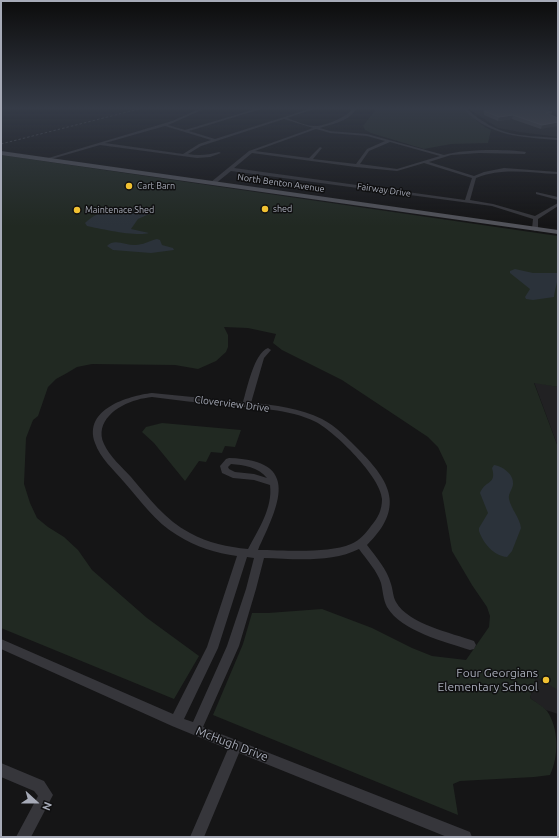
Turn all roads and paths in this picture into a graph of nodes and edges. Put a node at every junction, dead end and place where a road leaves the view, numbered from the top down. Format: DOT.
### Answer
graph roads {
  1 [pos="84,148"];
  2 [pos="130,148"];
  3 [pos="194,148"];
  4 [pos="261,148"];
  5 [pos="320,148"];
  6 [pos="373,148"];
  7 [pos="415,148"];
  8 [pos="250,152"];
  9 [pos="1,153"];
  10 [pos="219,153"];
  11 [pos="525,153"];
  12 [pos="184,155"];
  13 [pos="443,156"];
  14 [pos="47,159"];
  15 [pos="310,160"];
  16 [pos="424,162"];
  17 [pos="356,166"];
  18 [pos="230,169"];
  19 [pos="558,173"];
  20 [pos="474,177"];
  21 [pos="213,183"];
  22 [pos="538,193"];
  23 [pos="558,199"];
  24 [pos="466,201"];
  25 [pos="558,204"];
  26 [pos="536,218"];
  27 [pos="535,229"];
  28 [pos="558,232"];
  29 [pos="268,350"];
  30 [pos="246,405"];
  31 [pos="274,483"];
  32 [pos="361,544"];
  33 [pos="251,554"];
  34 [pos="1,644"];
  35 [pos="470,645"];
  36 [pos="176,722"];
  37 [pos="196,729"];
  38 [pos="236,745"];
  39 [pos="1,770"];
  40 [pos="23,837"];
  41 [pos="198,837"];
  42 [pos="465,837"];
  1 -- 14 [label="street"];
  2 -- 12 [label="street"];
  3 -- 12 [label="street"];
  4 -- 8 [label="street"];
  5 -- 15 [label="street"];
  6 -- 17 [label="street"];
  7 -- 13 [label="street"];
  8 -- 15 [label="street"];
  8 -- 18 [label="street"];
  9 -- 14 [label="main road, North Benton Avenue"];
  10 -- 12 [label="street"];
  11 -- 13 [label="street"];
  13 -- 16 [label="street"];
  14 -- 21 [label="main road, North Benton Avenue"];
  15 -- 17 [label="street"];
  16 -- 17 [label="street"];
  16 -- 20 [label="street"];
  18 -- 21 [label="street"];
  18 -- 24 [label="street, Fairway Drive"];
  19 -- 20 [label="street"];
  20 -- 24 [label="street"];
  21 -- 27 [label="main road, North Benton Avenue"];
  22 -- 23 [label="street"];
  24 -- 26 [label="street, Fairway Drive"];
  25 -- 26 [label="street"];
  26 -- 27 [label="street"];
  27 -- 28 [label="main road, North Benton Avenue"];
  29 -- 30 [label="street"];
  30 -- 32 [label="street, Cloverview Drive"];
  30 -- 33 [label="street, Cloverview Drive"];
  31 -- 31 [label="street"];
  31 -- 33 [label="street"];
  32 -- 33 [label="street, Cloverview Drive"];
  32 -- 35 [label="street"];
  33 -- 36 [label="street"];
  33 -- 37 [label="street"];
  34 -- 36 [label="street, McHugh Drive"];
  36 -- 37 [label="street, McHugh Drive"];
  37 -- 38 [label="street, McHugh Drive"];
  38 -- 41 [label="street"];
  38 -- 42 [label="street, McHugh Drive"];
  39 -- 40 [label="street"];
}
